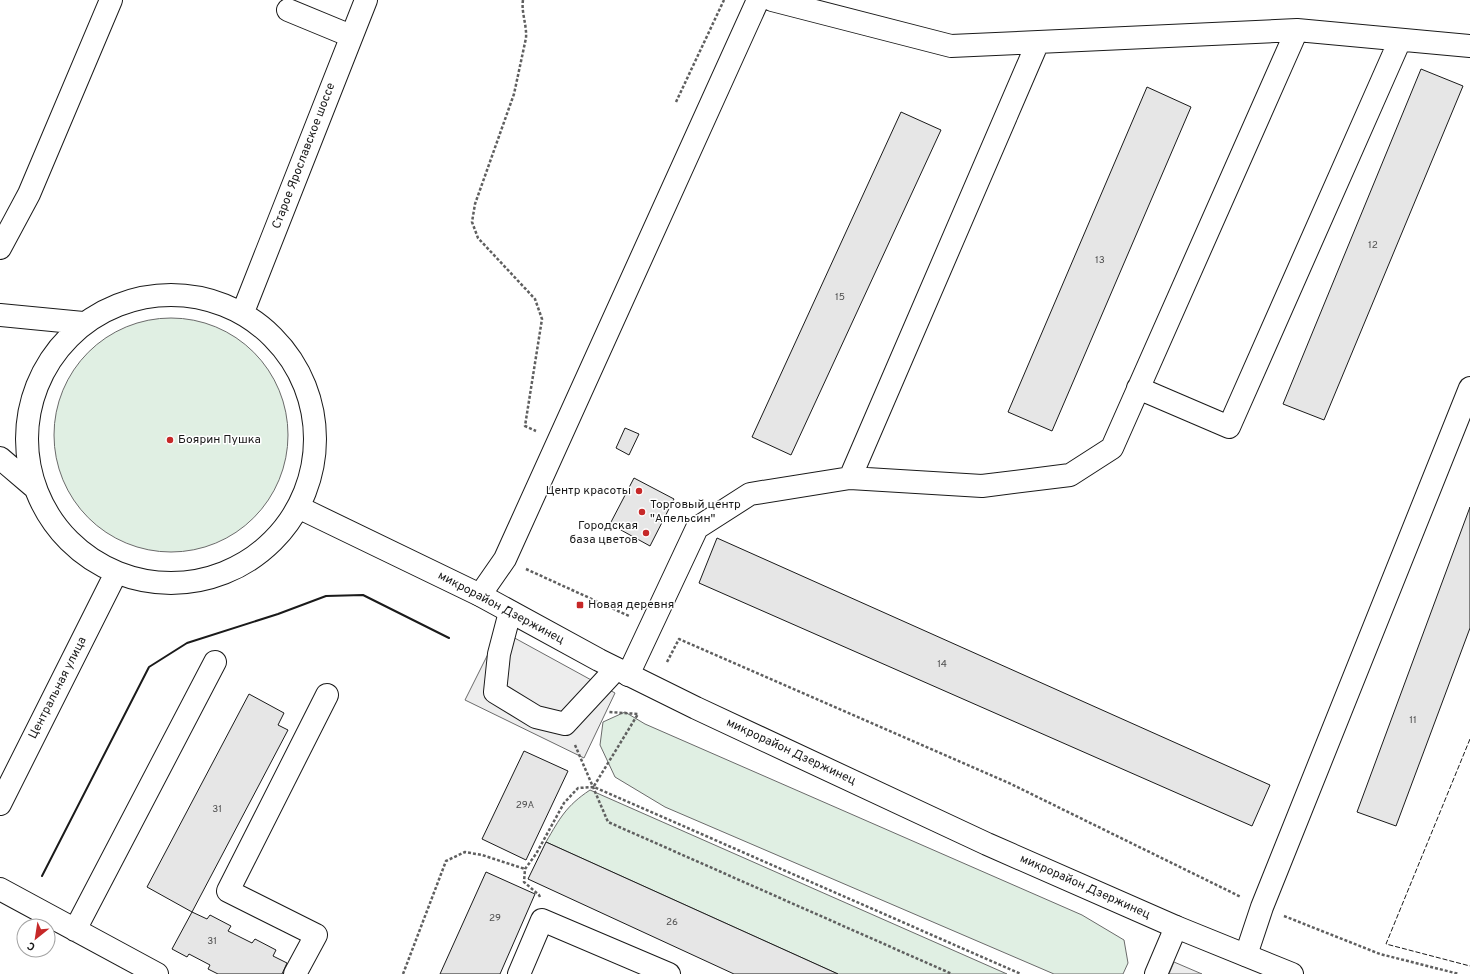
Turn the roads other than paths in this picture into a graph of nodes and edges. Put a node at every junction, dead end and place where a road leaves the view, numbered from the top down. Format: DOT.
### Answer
graph roads {
  1 [pos="111,0"];
  2 [pos="366,0"];
  3 [pos="758,0"];
  4 [pos="772,0"];
  5 [pos="288,10"];
  6 [pos="1297,30"];
  7 [pos="351,36"];
  8 [pos="1400,40"];
  9 [pos="1038,42"];
  10 [pos="1470,46"];
  11 [pos="0,248"];
  12 [pos="243,312"];
  13 [pos="0,315"];
  14 [pos="83,323"];
  15 [pos="1138,388"];
  16 [pos="1470,388"];
  17 [pos="0,458"];
  18 [pos="850,478"];
  19 [pos="34,487"];
  20 [pos="300,508"];
  21 [pos="116,573"];
  22 [pos="480,595"];
  23 [pos="510,612"];
  24 [pos="216,662"];
  25 [pos="622,672"];
  26 [pos="327,695"];
  27 [pos="0,804"];
  28 [pos="0,889"];
  29 [pos="1176,927"];
  30 [pos="75,930"];
  31 [pos="1246,955"];
  32 [pos="157,974"];
  33 [pos="295,974"];
  34 [pos="519,974"];
  35 [pos="669,974"];
  36 [pos="1156,974"];
  37 [pos="1292,974"];
  1 -- 11 [label="main road"];
  2 -- 7 [label="main road, Старое Ярославское шоссе"];
  3 -- 22 [label="main road"];
  4 -- 9 [label="main road"];
  5 -- 7 [label="main road"];
  6 -- 8 [label="main road"];
  6 -- 9 [label="main road"];
  6 -- 15 [label="main road"];
  7 -- 12 [label="main road, Старое Ярославское шоссе"];
  8 -- 10 [label="main road"];
  8 -- 15 [label="main road"];
  9 -- 18 [label="main road"];
  12 -- 14 [label="main road"];
  12 -- 20 [label="main road"];
  13 -- 14 [label="main road"];
  14 -- 19 [label="main road"];
  15 -- 18 [label="main road"];
  16 -- 31 [label="main road"];
  17 -- 19 [label="main road"];
  18 -- 25 [label="main road"];
  19 -- 21 [label="main road"];
  20 -- 21 [label="main road"];
  20 -- 22 [label="main road, микрорайон Дзержинец"];
  21 -- 27 [label="main road, Центральная улица"];
  22 -- 23 [label="main road, микрорайон Дзержинец"];
  23 -- 25 [label="main road, микрорайон Дзержинец"];
  23 -- 25 [label="main road"];
  24 -- 30 [label="main road"];
  25 -- 29 [label="main road, микрорайон Дзержинец"];
  26 -- 33 [label="main road"];
  28 -- 30 [label="main road"];
  29 -- 31 [label="main road, микрорайон Дзержинец"];
  29 -- 36 [label="main road"];
  30 -- 32 [label="main road"];
  31 -- 37 [label="main road, микрорайон Дзержинец"];
  34 -- 35 [label="main road"];
}
